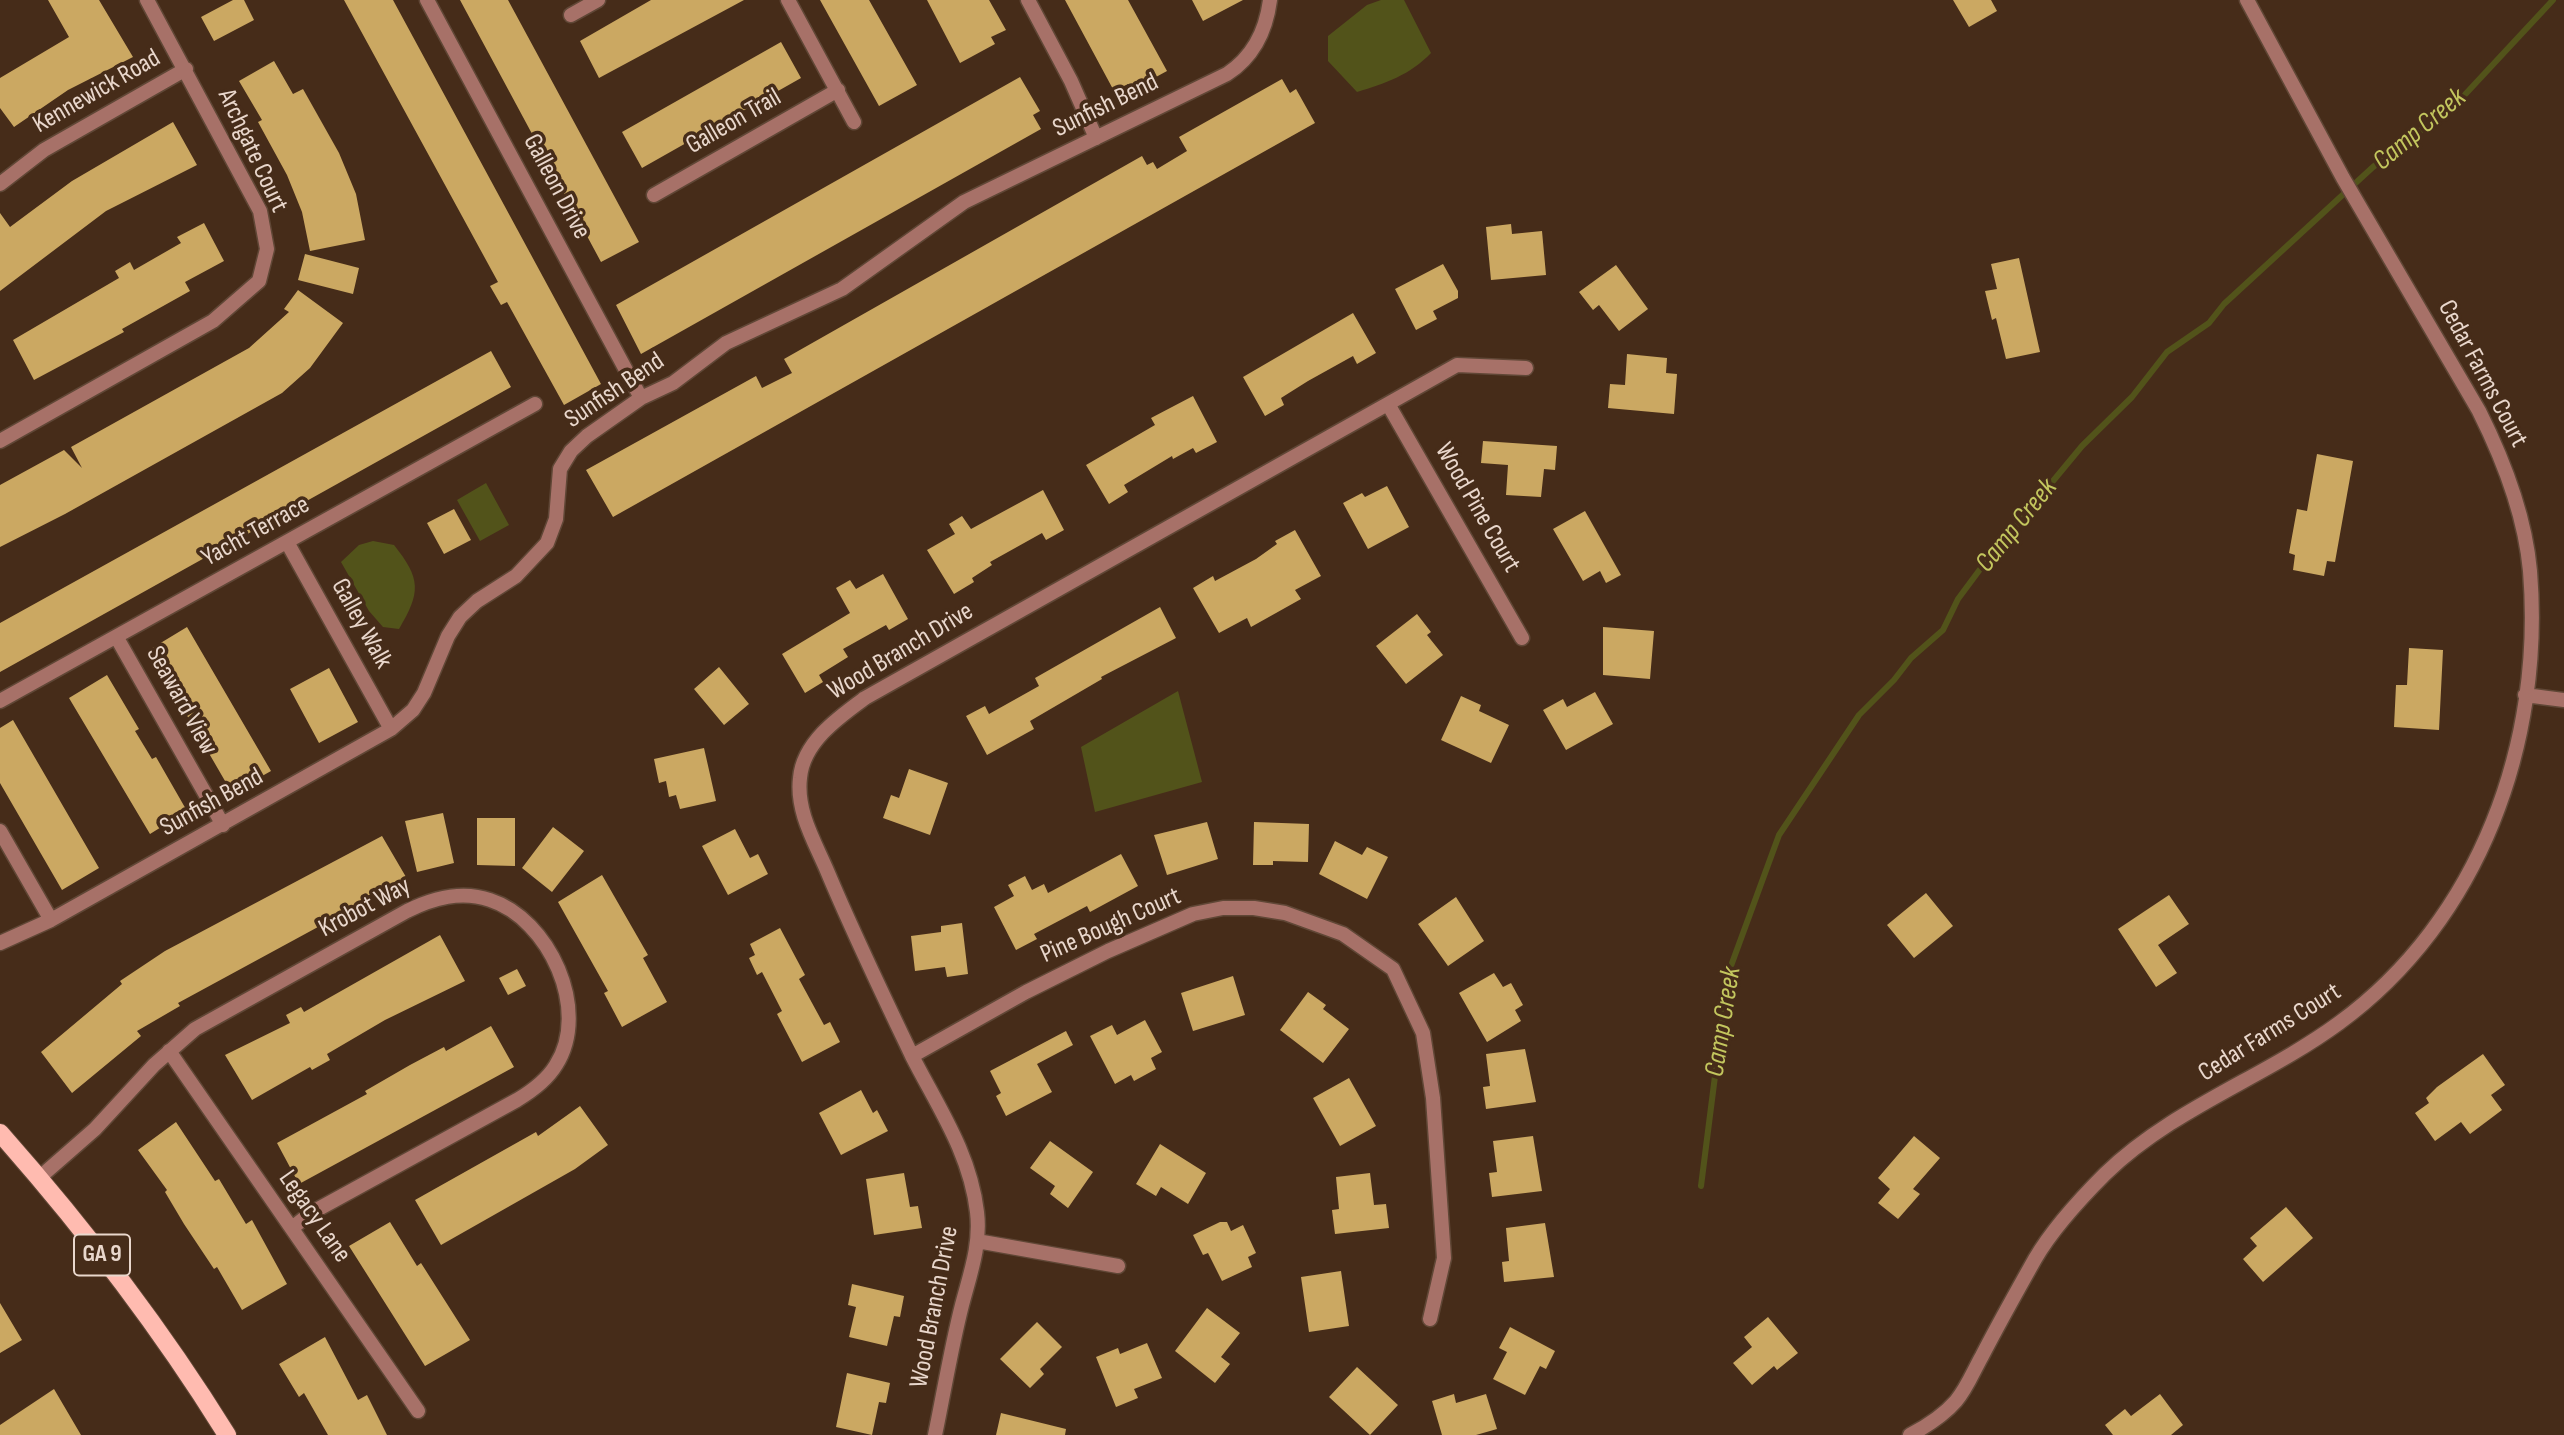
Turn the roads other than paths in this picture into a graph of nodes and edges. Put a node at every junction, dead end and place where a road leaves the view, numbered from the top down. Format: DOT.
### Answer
graph roads {
  1 [pos="147,0"];
  2 [pos="427,0"];
  3 [pos="598,0"];
  4 [pos="788,0"];
  5 [pos="1028,0"];
  6 [pos="1270,0"];
  7 [pos="2247,0"];
  8 [pos="571,15"];
  9 [pos="186,69"];
  10 [pos="838,90"];
  11 [pos="854,122"];
  12 [pos="1096,138"];
  13 [pos="0,184"];
  14 [pos="654,195"];
  15 [pos="1526,368"];
  16 [pos="641,398"];
  17 [pos="535,404"];
  18 [pos="1388,404"];
  19 [pos="0,441"];
  20 [pos="287,542"];
  21 [pos="117,638"];
  22 [pos="1522,638"];
  23 [pos="2525,695"];
  24 [pos="2564,700"];
  25 [pos="0,701"];
  26 [pos="391,729"];
  27 [pos="223,825"];
  28 [pos="0,831"];
  29 [pos="51,920"];
  30 [pos="0,943"];
  31 [pos="169,1051"];
  32 [pos="912,1056"];
  33 [pos="0,1133"];
  34 [pos="39,1178"];
  35 [pos="292,1228"];
  36 [pos="977,1241"];
  37 [pos="1118,1266"];
  38 [pos="1430,1319"];
  39 [pos="418,1411"];
  40 [pos="227,1435"];
  41 [pos="935,1435"];
  42 [pos="1910,1435"];
  1 -- 9 [label="street, Archgate Court"];
  2 -- 16 [label="street, Galleon Drive"];
  3 -- 8 [label="street"];
  4 -- 10 [label="street"];
  5 -- 12 [label="street"];
  6 -- 12 [label="street, Sunfish Bend"];
  7 -- 23 [label="street, Cedar Farms Court"];
  9 -- 13 [label="street, Kennewick Road"];
  9 -- 19 [label="street, Archgate Court"];
  10 -- 11 [label="street"];
  10 -- 14 [label="street, Galleon Trail"];
  12 -- 16 [label="street, Sunfish Bend"];
  15 -- 18 [label="street, Wood Branch Drive"];
  16 -- 26 [label="street, Sunfish Bend"];
  17 -- 20 [label="street, Yacht Terrace"];
  18 -- 22 [label="street, Wood Pine Court"];
  18 -- 32 [label="street, Wood Branch Drive"];
  20 -- 21 [label="street, Yacht Terrace"];
  20 -- 26 [label="street, Galley Walk"];
  21 -- 25 [label="street, Yacht Terrace"];
  21 -- 27 [label="street, Seaward View"];
  23 -- 24 [label="street"];
  23 -- 42 [label="street, Cedar Farms Court"];
  26 -- 27 [label="street, Sunfish Bend"];
  27 -- 29 [label="street, Sunfish Bend"];
  28 -- 29 [label="street"];
  29 -- 30 [label="street, Sunfish Bend"];
  31 -- 34 [label="street, Krobot Way"];
  31 -- 35 [label="street, Legacy Lane"];
  31 -- 35 [label="street, Krobot Way"];
  32 -- 36 [label="street, Wood Branch Drive"];
  32 -- 38 [label="street, Pine Bough Court"];
  33 -- 34 [label="main road, GA 9"];
  34 -- 40 [label="main road, GA 9"];
  35 -- 39 [label="street, Legacy Lane"];
  36 -- 37 [label="street"];
  36 -- 41 [label="street, Wood Branch Drive"];
}
